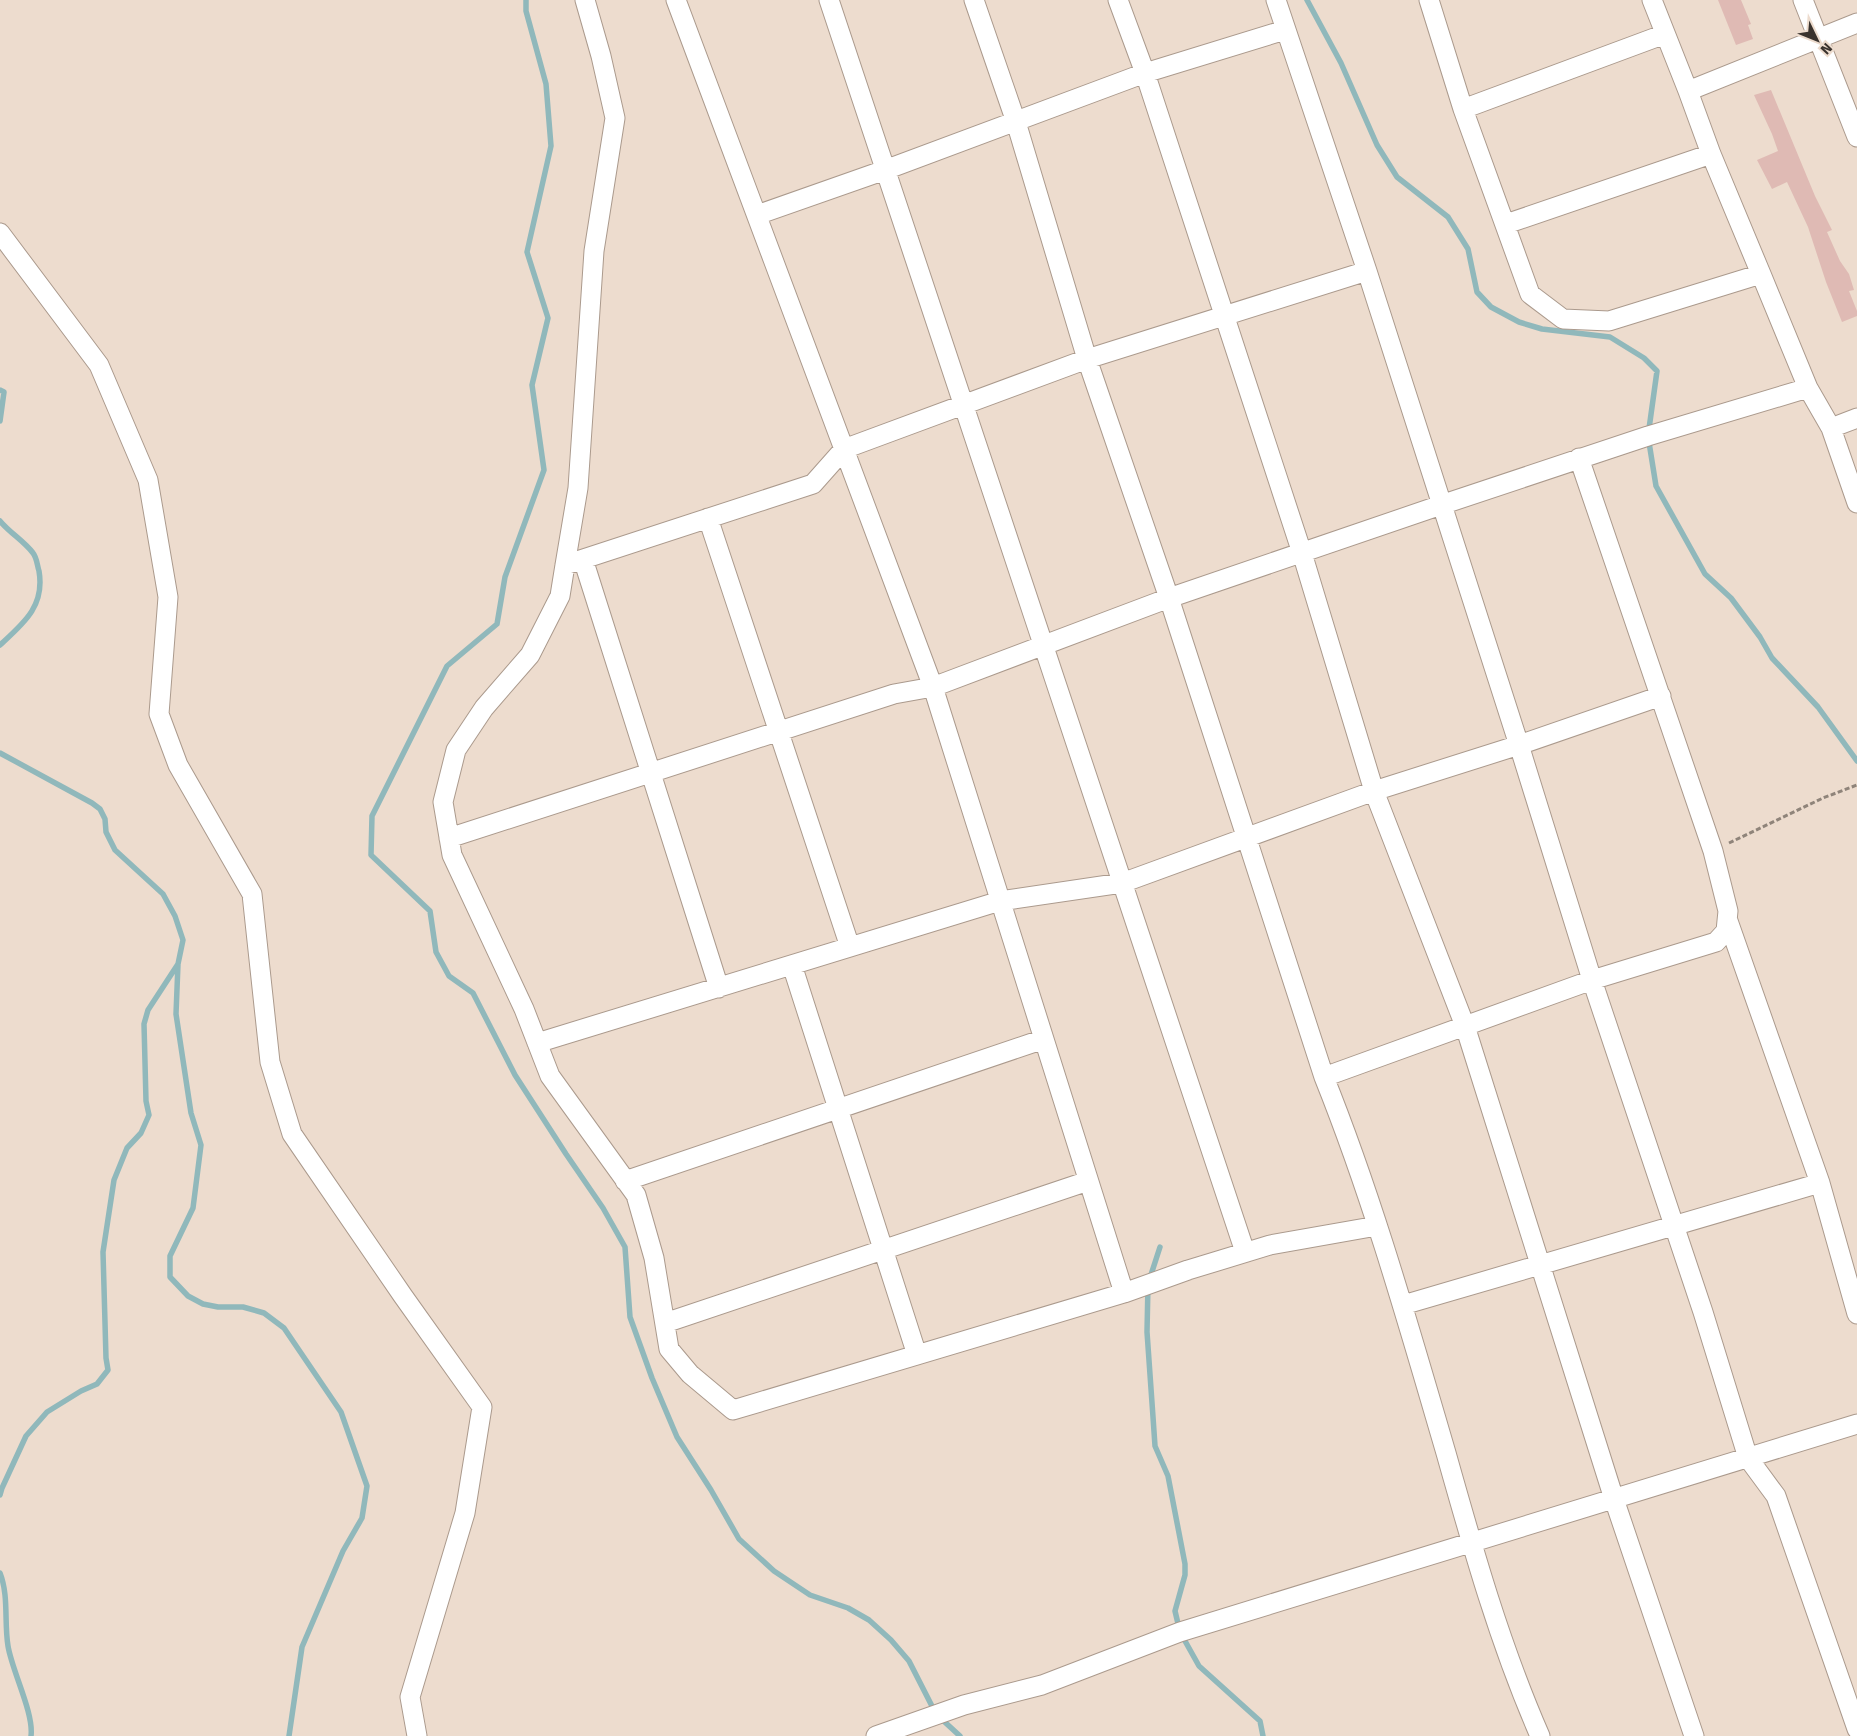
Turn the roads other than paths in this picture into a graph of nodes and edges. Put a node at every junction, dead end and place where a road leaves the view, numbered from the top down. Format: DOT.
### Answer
graph roads {
  1 [pos="585,0"];
  2 [pos="676,0"];
  3 [pos="829,0"];
  4 [pos="974,0"];
  5 [pos="1118,0"];
  6 [pos="1276,0"];
  7 [pos="1429,0"];
  8 [pos="1652,0"];
  9 [pos="1803,0"];
  10 [pos="1857,23"];
  11 [pos="1285,30"];
  12 [pos="1665,34"];
  13 [pos="1818,37"];
  14 [pos="1145,73"];
  15 [pos="1688,91"];
  16 [pos="1463,108"];
  17 [pos="1016,122"];
  18 [pos="1857,137"];
  19 [pos="1711,154"];
  20 [pos="885,170"];
  21 [pos="757,215"];
  22 [pos="1506,224"];
  23 [pos="0,233"];
  24 [pos="1367,271"];
  25 [pos="1761,274"];
  26 [pos="1224,316"];
  27 [pos="1087,359"];
  28 [pos="1808,388"];
  29 [pos="963,405"];
  30 [pos="1857,418"];
  31 [pos="1831,428"];
  32 [pos="844,449"];
  33 [pos="1579,458"];
  34 [pos="1857,504"];
  35 [pos="1441,505"];
  36 [pos="708,518"];
  37 [pos="1302,553"];
  38 [pos="583,559"];
  39 [pos="565,566"];
  40 [pos="1169,598"];
  41 [pos="1043,646"];
  42 [pos="933,687"];
  43 [pos="1660,696"];
  44 [pos="779,731"];
  45 [pos="1519,745"];
  46 [pos="651,773"];
  47 [pos="1374,791"];
  48 [pos="449,838"];
  49 [pos="1248,838"];
  50 [pos="1122,883"];
  51 [pos="1000,901"];
  52 [pos="1728,921"];
  53 [pos="850,947"];
  54 [pos="792,965"];
  55 [pos="1592,980"];
  56 [pos="719,988"];
  57 [pos="1465,1026"];
  58 [pos="1044,1040"];
  59 [pos="537,1043"];
  60 [pos="1324,1077"];
  61 [pos="838,1109"];
  62 [pos="625,1181"];
  63 [pos="1088,1181"];
  64 [pos="1820,1183"];
  65 [pos="1377,1226"];
  66 [pos="1674,1226"];
  67 [pos="883,1250"];
  68 [pos="1245,1252"];
  69 [pos="1541,1265"];
  70 [pos="1124,1293"];
  71 [pos="1403,1305"];
  72 [pos="1857,1314"];
  73 [pos="665,1323"];
  74 [pos="917,1355"];
  75 [pos="1857,1424"];
  76 [pos="1748,1458"];
  77 [pos="1614,1499"];
  78 [pos="1472,1542"];
  79 [pos="1857,1729"];
  80 [pos="417,1736"];
  81 [pos="876,1736"];
  82 [pos="1540,1736"];
  83 [pos="1694,1736"];
  1 -- 39 [label="street"];
  2 -- 21 [label="street"];
  3 -- 20 [label="street"];
  4 -- 17 [label="street"];
  5 -- 14 [label="street"];
  6 -- 11 [label="street"];
  7 -- 16 [label="street"];
  8 -- 12 [label="street"];
  9 -- 13 [label="street"];
  10 -- 13 [label="street"];
  11 -- 14 [label="street"];
  11 -- 24 [label="street"];
  12 -- 15 [label="street"];
  12 -- 16 [label="street"];
  13 -- 15 [label="street"];
  13 -- 18 [label="street"];
  14 -- 17 [label="street"];
  14 -- 26 [label="street"];
  15 -- 19 [label="street"];
  16 -- 22 [label="street"];
  17 -- 20 [label="street"];
  17 -- 27 [label="street"];
  19 -- 22 [label="street"];
  19 -- 25 [label="street"];
  20 -- 21 [label="street"];
  20 -- 29 [label="street"];
  21 -- 32 [label="street"];
  22 -- 25 [label="street"];
  23 -- 80 [label="street"];
  24 -- 26 [label="street"];
  24 -- 35 [label="street"];
  25 -- 28 [label="street"];
  26 -- 27 [label="street"];
  26 -- 37 [label="street"];
  27 -- 29 [label="street"];
  27 -- 40 [label="street"];
  28 -- 31 [label="street"];
  28 -- 33 [label="street"];
  29 -- 32 [label="street"];
  29 -- 41 [label="street"];
  30 -- 31 [label="street"];
  31 -- 34 [label="street"];
  32 -- 36 [label="street"];
  32 -- 42 [label="street"];
  33 -- 35 [label="street"];
  33 -- 43 [label="street"];
  35 -- 37 [label="street"];
  35 -- 45 [label="street"];
  36 -- 38 [label="street"];
  36 -- 44 [label="street"];
  37 -- 40 [label="street"];
  37 -- 47 [label="street"];
  38 -- 39 [label="street"];
  38 -- 46 [label="street"];
  39 -- 48 [label="street"];
  40 -- 41 [label="street"];
  40 -- 49 [label="street"];
  41 -- 42 [label="street"];
  41 -- 50 [label="street"];
  42 -- 44 [label="street"];
  42 -- 51 [label="street"];
  43 -- 45 [label="street"];
  43 -- 52 [label="street"];
  44 -- 46 [label="street"];
  44 -- 53 [label="street"];
  45 -- 47 [label="street"];
  45 -- 55 [label="street"];
  46 -- 48 [label="street"];
  46 -- 56 [label="street"];
  47 -- 49 [label="street"];
  47 -- 57 [label="street"];
  48 -- 59 [label="street"];
  49 -- 50 [label="street"];
  49 -- 60 [label="street"];
  50 -- 51 [label="street"];
  50 -- 68 [label="street"];
  51 -- 53 [label="street"];
  51 -- 58 [label="street"];
  52 -- 55 [label="street"];
  52 -- 64 [label="street"];
  53 -- 54 [label="street"];
  54 -- 56 [label="street"];
  54 -- 61 [label="street"];
  55 -- 57 [label="street"];
  55 -- 66 [label="street"];
  56 -- 59 [label="street"];
  57 -- 60 [label="street"];
  57 -- 69 [label="street"];
  58 -- 61 [label="street"];
  58 -- 63 [label="street"];
  59 -- 62 [label="street"];
  60 -- 65 [label="street"];
  61 -- 62 [label="street"];
  61 -- 67 [label="street"];
  62 -- 73 [label="street"];
  63 -- 67 [label="street"];
  63 -- 70 [label="street"];
  64 -- 66 [label="street"];
  64 -- 72 [label="street"];
  65 -- 68 [label="street"];
  65 -- 71 [label="street"];
  66 -- 69 [label="street"];
  66 -- 76 [label="street"];
  67 -- 73 [label="street"];
  67 -- 74 [label="street"];
  68 -- 70 [label="street"];
  69 -- 71 [label="street"];
  69 -- 77 [label="street"];
  70 -- 74 [label="street"];
  71 -- 78 [label="street"];
  73 -- 74 [label="street"];
  75 -- 76 [label="street"];
  76 -- 77 [label="street"];
  76 -- 79 [label="street"];
  77 -- 78 [label="street"];
  77 -- 83 [label="street"];
  78 -- 81 [label="street"];
  78 -- 82 [label="street"];
}
